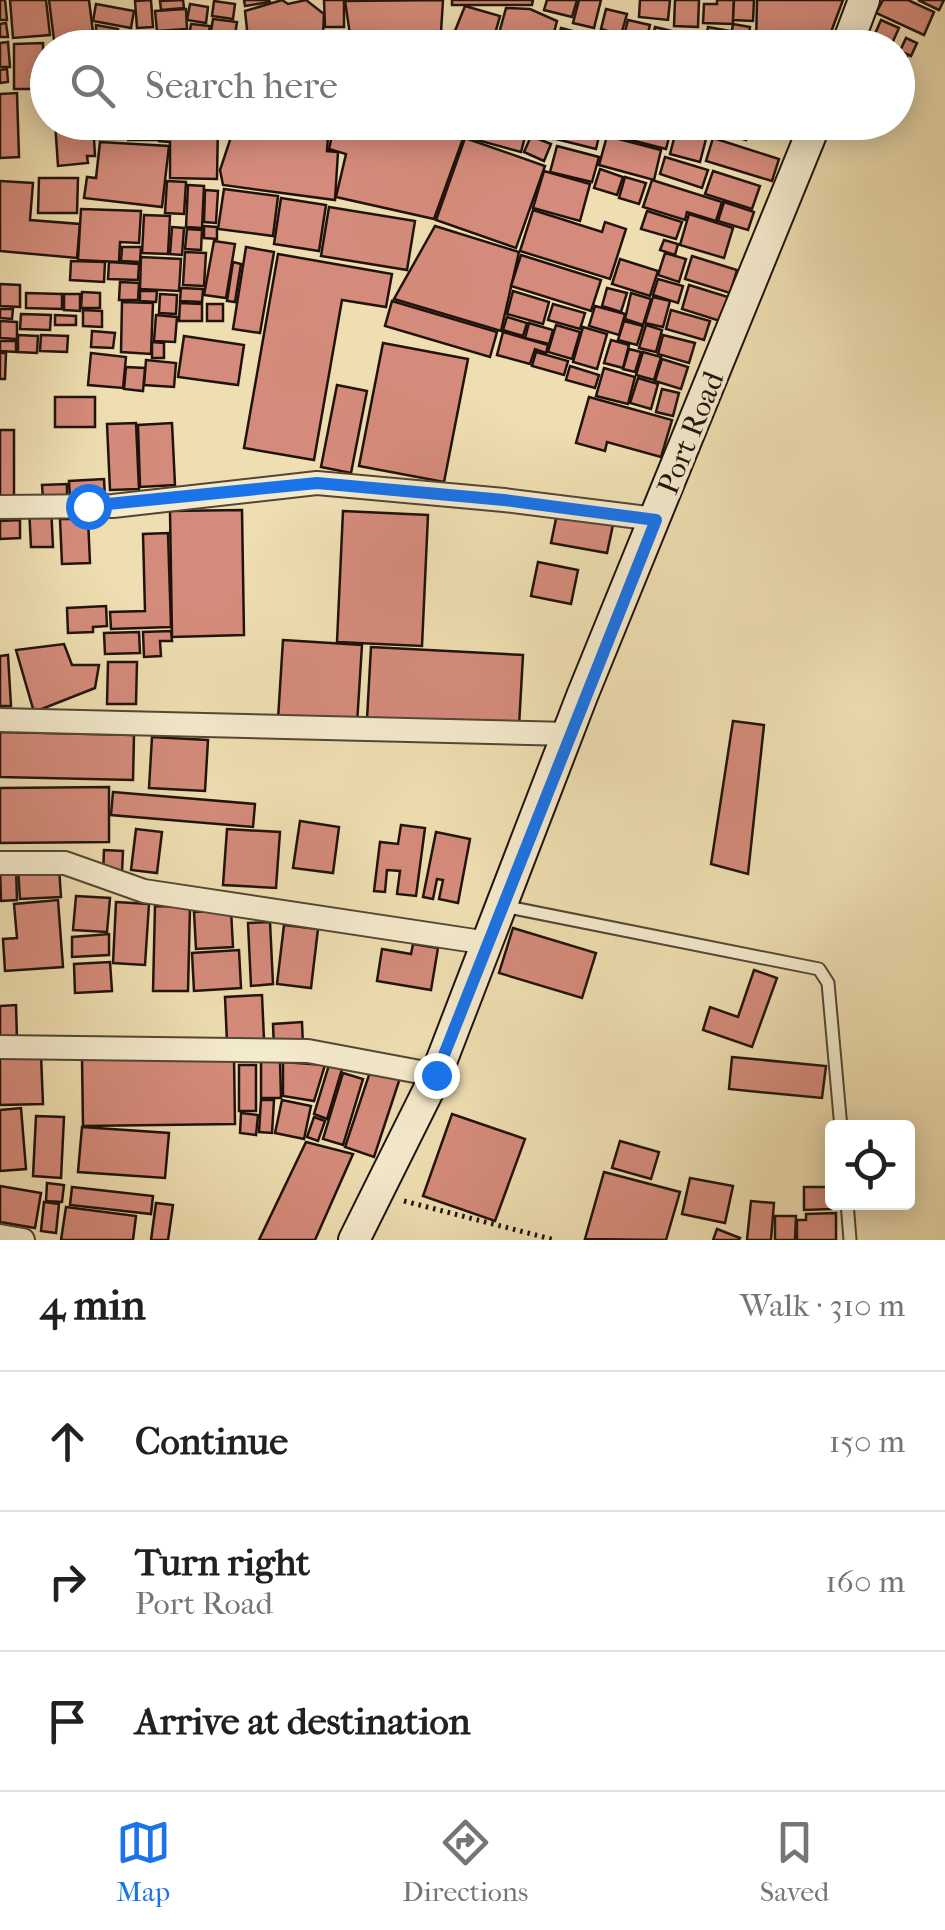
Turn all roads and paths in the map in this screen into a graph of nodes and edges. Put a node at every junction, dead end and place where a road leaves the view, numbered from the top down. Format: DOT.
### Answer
graph roads {
  1 [pos="864,0"];
  2 [pos="853,30"];
  3 [pos="809,140"];
  4 [pos="0,508"];
  5 [pos="656,520"];
  6 [pos="0,720"];
  7 [pos="569,734"];
  8 [pos="0,862"];
  9 [pos="503,906"];
  10 [pos="488,943"];
  11 [pos="0,1048"];
  12 [pos="436,1075"];
  13 [pos="840,1120"];
  14 [pos="377,1194"];
  15 [pos="848,1210"];
  16 [pos="0,1236"];
  17 [pos="23,1240"];
  18 [pos="354,1240"];
  19 [pos="555,1240"];
  20 [pos="850,1240"];
  1 -- 2 [label="main road"];
  3 -- 5 [label="main road, Port Road"];
  4 -- 5 [label="street"];
  5 -- 7 [label="main road, Port Road"];
  6 -- 7 [label="street"];
  7 -- 9 [label="main road, Port Road"];
  8 -- 10 [label="street"];
  9 -- 10 [label="main road, Port Road"];
  9 -- 13 [label="lane"];
  10 -- 12 [label="main road, Port Road"];
  11 -- 12 [label="street"];
  12 -- 14 [label="main road, Port Road"];
  14 -- 18 [label="main road, Port Road"];
  14 -- 19 [label="path"];
  15 -- 20 [label="lane"];
  16 -- 17 [label="street"];
}
